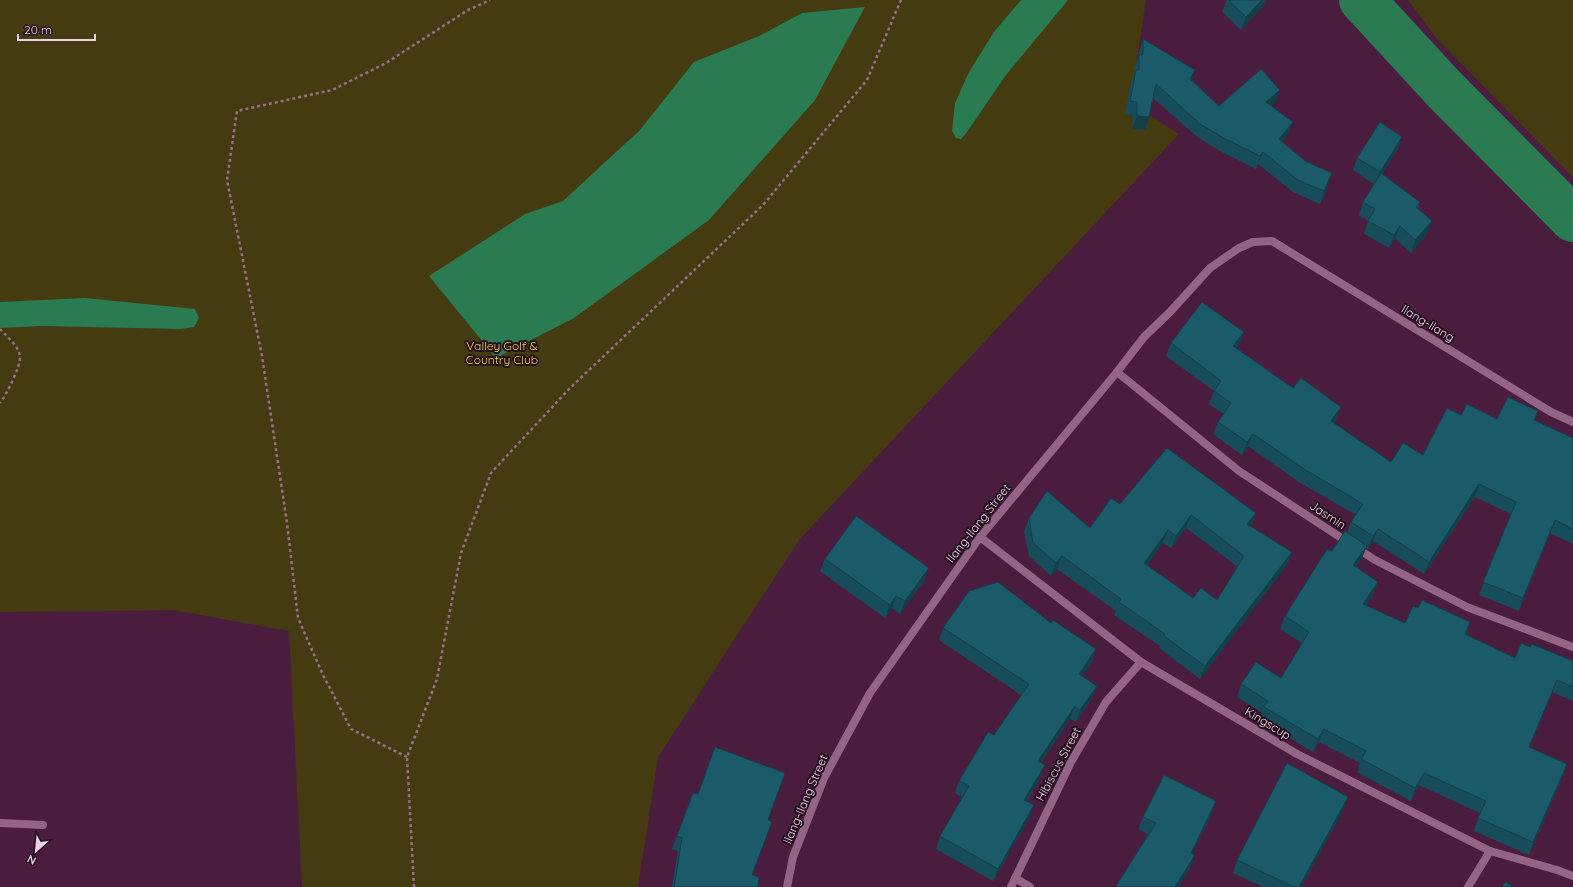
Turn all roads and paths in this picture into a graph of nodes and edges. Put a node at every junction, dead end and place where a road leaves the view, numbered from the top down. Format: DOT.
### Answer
graph roads {
  1 [pos="490,0"];
  2 [pos="901,0"];
  3 [pos="1272,241"];
  4 [pos="0,329"];
  5 [pos="1117,372"];
  6 [pos="0,403"];
  7 [pos="1573,422"];
  8 [pos="980,537"];
  9 [pos="1573,647"];
  10 [pos="1141,662"];
  11 [pos="407,757"];
  12 [pos="0,823"];
  13 [pos="43,824"];
  14 [pos="1490,851"];
  15 [pos="1573,876"];
  16 [pos="1014,878"];
  17 [pos="414,887"];
  18 [pos="786,887"];
  19 [pos="1011,887"];
  20 [pos="1030,887"];
  21 [pos="1468,887"];
  1 -- 11 [label="path"];
  2 -- 11 [label="path"];
  3 -- 5 [label="street, Ilang-Ilang Street"];
  3 -- 7 [label="street, Ilang-Ilang"];
  4 -- 6 [label="path"];
  5 -- 8 [label="street, Ilang-Ilang Street"];
  5 -- 9 [label="street, Jasmin"];
  8 -- 10 [label="street, Kingscup"];
  8 -- 18 [label="street, Ilang-Ilang Street"];
  10 -- 14 [label="street, Kingscup"];
  10 -- 16 [label="street, Hibiscus Street"];
  11 -- 17 [label="path"];
  12 -- 13 [label="street"];
  14 -- 15 [label="street, Kingscup"];
  14 -- 21 [label="street"];
  16 -- 19 [label="street, Hibiscus Street"];
  16 -- 20 [label="street"];
}
